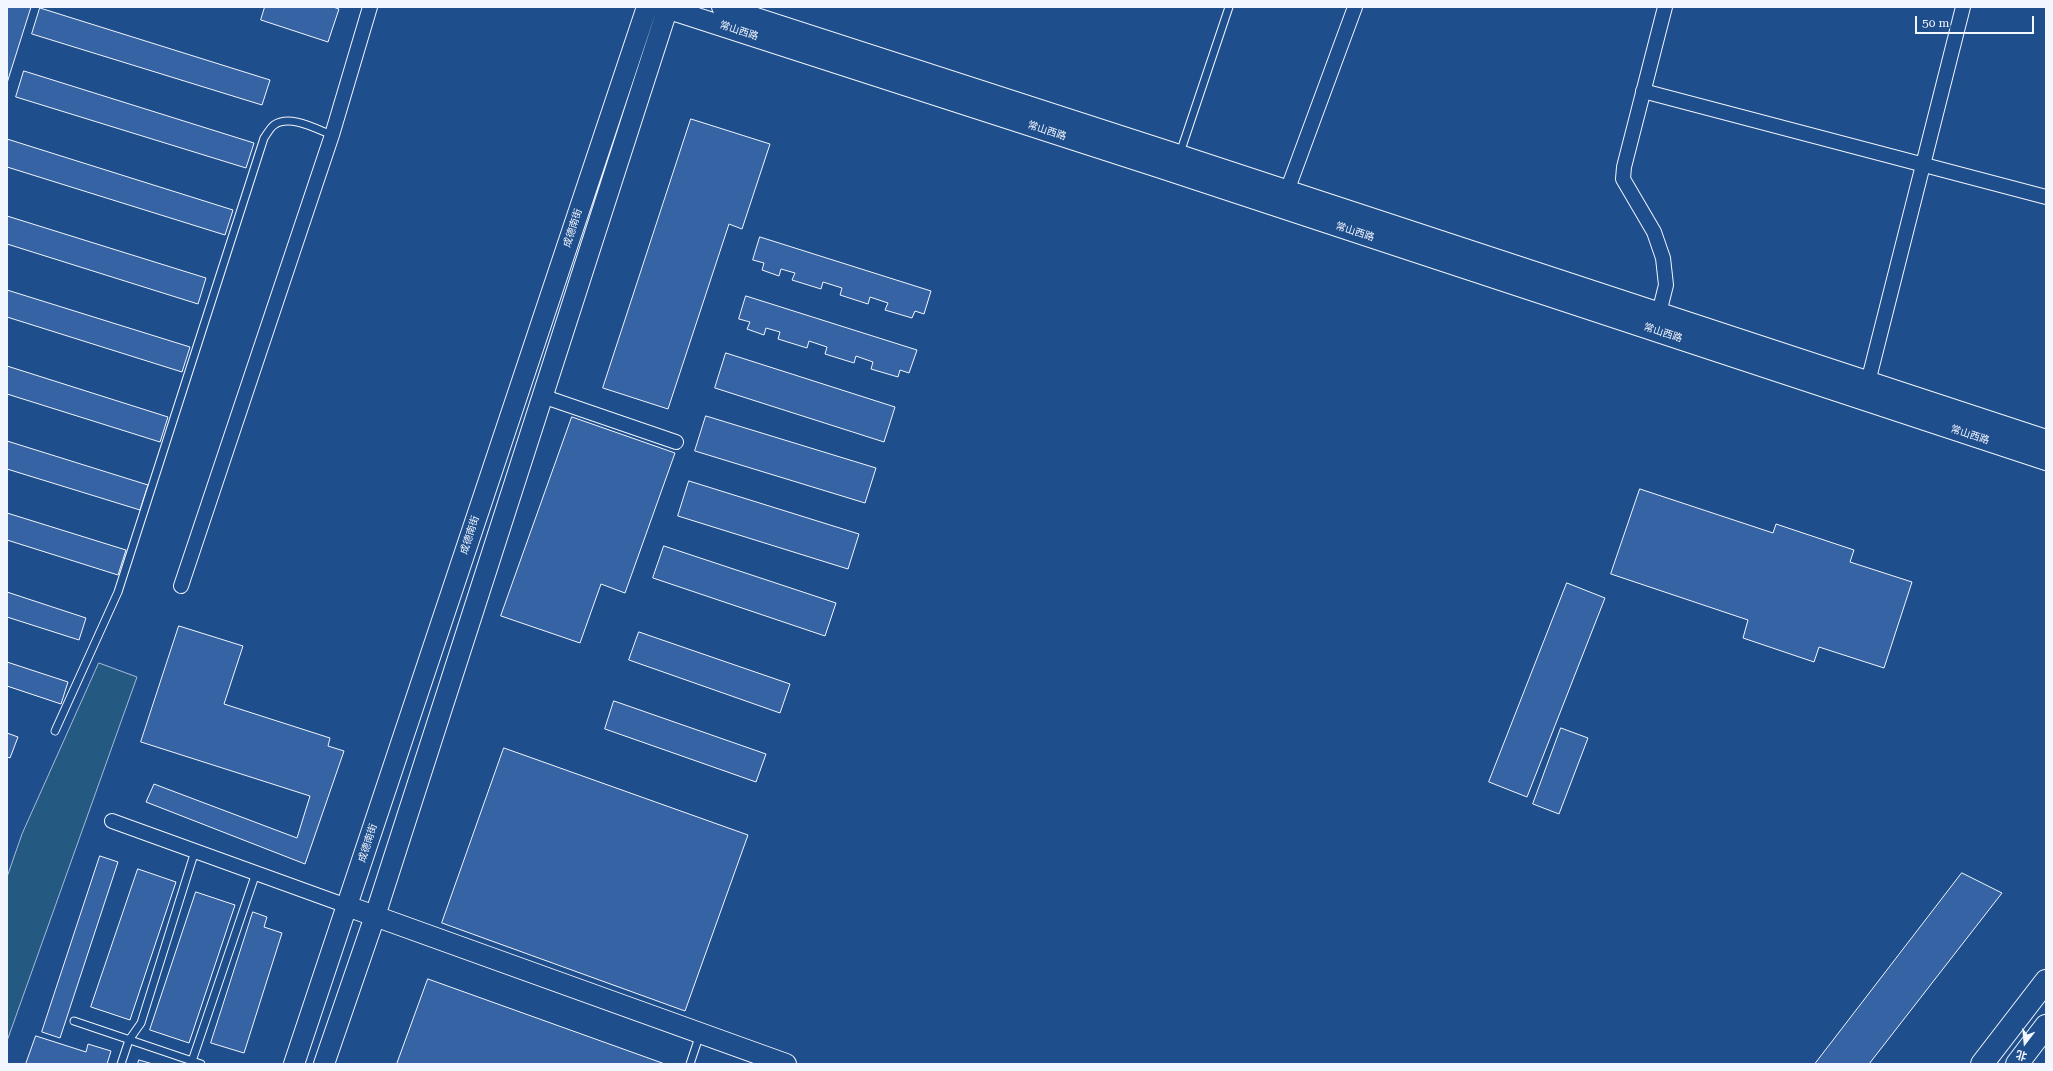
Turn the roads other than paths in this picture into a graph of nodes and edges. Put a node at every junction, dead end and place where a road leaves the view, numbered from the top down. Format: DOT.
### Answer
graph roads {
  1 [pos="370,7"];
  2 [pos="647,7"];
  3 [pos="722,7"];
  4 [pos="1229,7"];
  5 [pos="1355,7"];
  6 [pos="1665,7"];
  7 [pos="1963,7"];
  8 [pos="666,8"];
  9 [pos="1643,91"];
  10 [pos="332,135"];
  11 [pos="1179,155"];
  12 [pos="1923,165"];
  13 [pos="1287,191"];
  14 [pos="2046,197"];
  15 [pos="1659,313"];
  16 [pos="1868,382"];
  17 [pos="542,396"];
  18 [pos="2046,440"];
  19 [pos="676,442"];
  20 [pos="2046,460"];
  21 [pos="181,586"];
  22 [pos="55,731"];
  23 [pos="112,821"];
  24 [pos="195,851"];
  25 [pos="256,873"];
  26 [pos="347,906"];
  27 [pos="375,916"];
  28 [pos="2046,981"];
  29 [pos="74,1021"];
  30 [pos="2046,1026"];
  31 [pos="700,1033"];
  32 [pos="129,1040"];
  33 [pos="191,1062"];
  34 [pos="121,1064"];
  35 [pos="201,1064"];
  36 [pos="294,1064"];
  37 [pos="324,1064"];
  38 [pos="690,1064"];
  39 [pos="786,1064"];
  40 [pos="1982,1064"];
  41 [pos="2017,1064"];
  1 -- 10 [label="street"];
  2 -- 26 [label="main road, 成德南街"];
  3 -- 11 [label="main road, 常山西路"];
  4 -- 11 [label="lane"];
  5 -- 13 [label="street"];
  6 -- 9 [label="street"];
  7 -- 12 [label="street"];
  8 -- 17 [label="main road"];
  8 -- 20 [label="main road, 常山西路"];
  9 -- 12 [label="street"];
  9 -- 15 [label="street"];
  10 -- 21 [label="street"];
  10 -- 22 [label="lane"];
  11 -- 13 [label="main road, 常山西路"];
  12 -- 14 [label="street"];
  12 -- 16 [label="street"];
  13 -- 15 [label="main road, 常山西路"];
  15 -- 16 [label="main road, 常山西路"];
  16 -- 18 [label="main road, 常山西路"];
  17 -- 19 [label="street"];
  17 -- 27 [label="main road"];
  23 -- 24 [label="street"];
  24 -- 25 [label="street"];
  24 -- 32 [label="lane"];
  25 -- 26 [label="street"];
  25 -- 33 [label="lane"];
  26 -- 27 [label="main road"];
  26 -- 36 [label="main road, 成德南街"];
  27 -- 31 [label="main road"];
  27 -- 37 [label="main road"];
  28 -- 40 [label="highway"];
  29 -- 32 [label="lane"];
  30 -- 41 [label="highway"];
  31 -- 38 [label="lane"];
  31 -- 39 [label="main road"];
  32 -- 33 [label="lane"];
  32 -- 34 [label="lane"];
  33 -- 35 [label="lane"];
}
